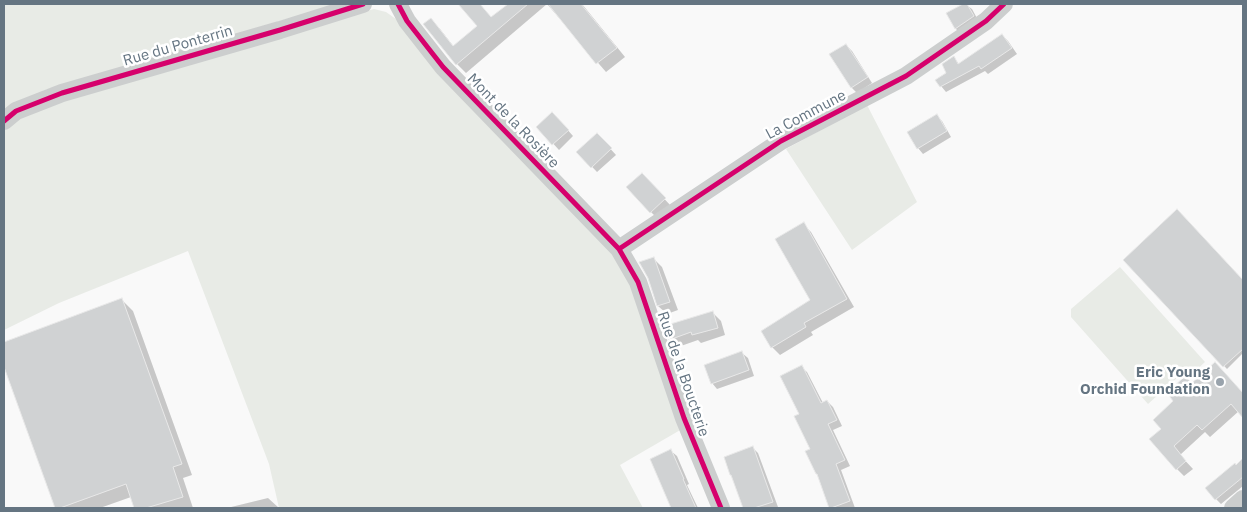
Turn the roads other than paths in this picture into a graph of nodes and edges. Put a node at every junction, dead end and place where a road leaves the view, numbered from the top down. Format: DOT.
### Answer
graph roads {
  1 [pos="363,4"];
  2 [pos="398,4"];
  3 [pos="1004,4"];
  4 [pos="4,121"];
  5 [pos="620,249"];
  6 [pos="1243,499"];
  7 [pos="721,508"];
  8 [pos="1233,508"];
  1 -- 4 [label="street, Rue du Ponterrin"];
  2 -- 5 [label="street, Mont de la Rosière"];
  3 -- 5 [label="street, La Commune"];
  5 -- 7 [label="street, Rue de la Boucterie"];
  6 -- 8 [label="street"];
}
